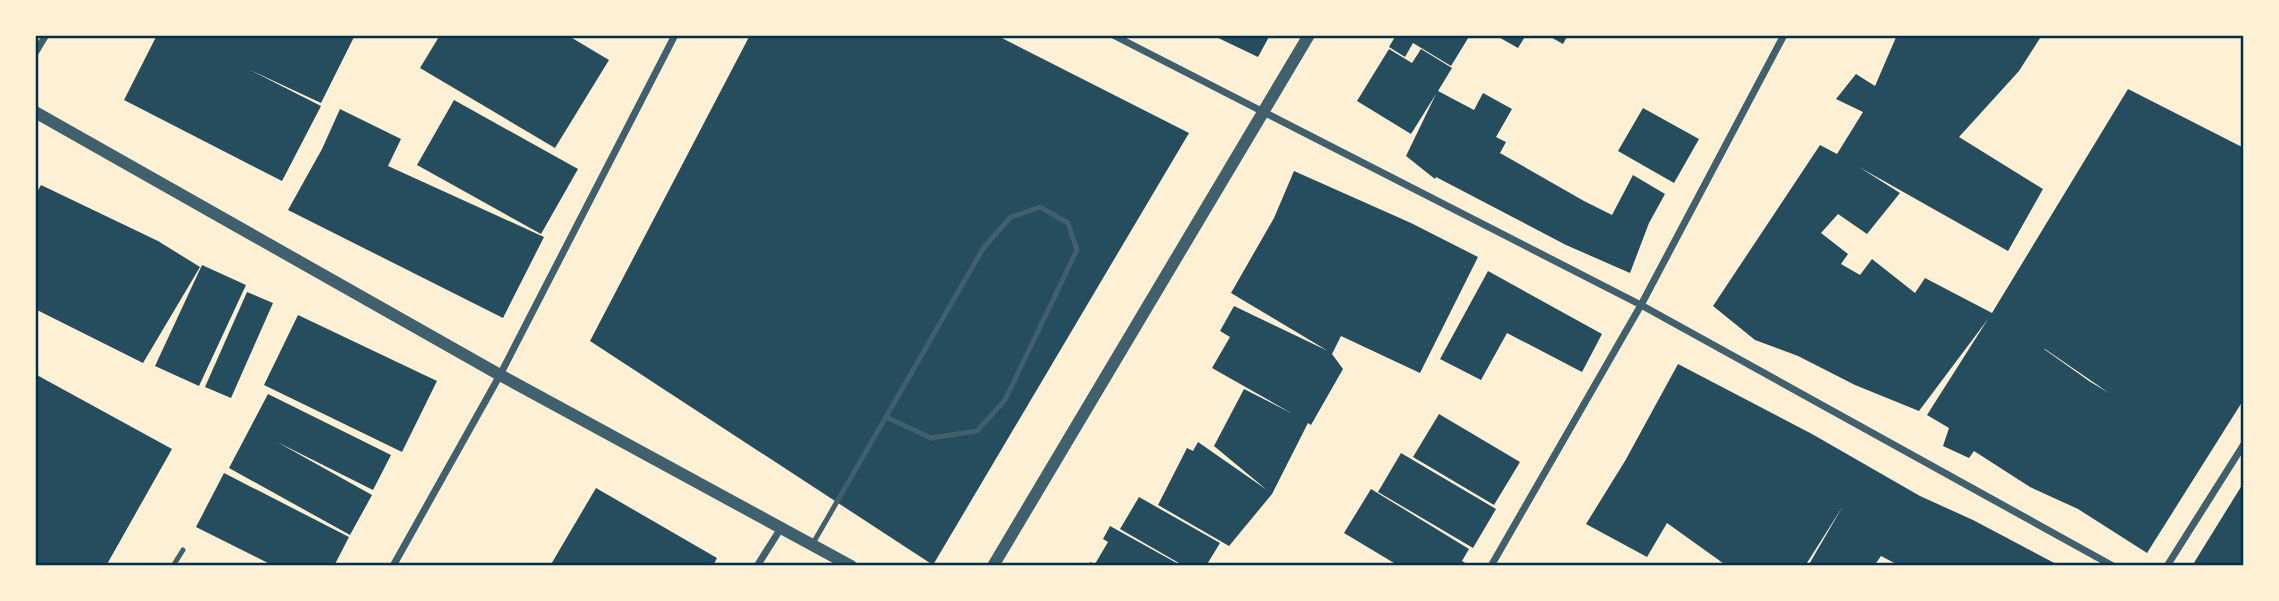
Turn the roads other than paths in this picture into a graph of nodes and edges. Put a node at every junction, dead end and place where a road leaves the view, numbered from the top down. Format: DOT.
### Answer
graph roads {
  1 [pos="46,35"];
  2 [pos="675,35"];
  3 [pos="1113,35"];
  4 [pos="1308,35"];
  5 [pos="1784,35"];
  6 [pos="35,53"];
  7 [pos="35,112"];
  8 [pos="1262,112"];
  9 [pos="1641,305"];
  10 [pos="500,375"];
  11 [pos="886,417"];
  12 [pos="2244,444"];
  13 [pos="781,528"];
  14 [pos="812,545"];
  15 [pos="183,550"];
  16 [pos="173,566"];
  17 [pos="393,566"];
  18 [pos="757,566"];
  19 [pos="851,566"];
  20 [pos="993,566"];
  21 [pos="1491,566"];
  22 [pos="2113,566"];
  23 [pos="2167,566"];
  1 -- 6 [label="street"];
  2 -- 10 [label="street"];
  3 -- 8 [label="street"];
  4 -- 8 [label="street"];
  5 -- 9 [label="street"];
  7 -- 10 [label="street"];
  8 -- 9 [label="street"];
  8 -- 20 [label="street"];
  9 -- 21 [label="street"];
  9 -- 22 [label="street"];
  10 -- 13 [label="street"];
  10 -- 17 [label="street"];
  11 -- 11 [label="lane"];
  11 -- 14 [label="lane"];
  12 -- 23 [label="street"];
  13 -- 14 [label="street"];
  13 -- 18 [label="street"];
  14 -- 19 [label="street"];
  15 -- 16 [label="lane"];
}
